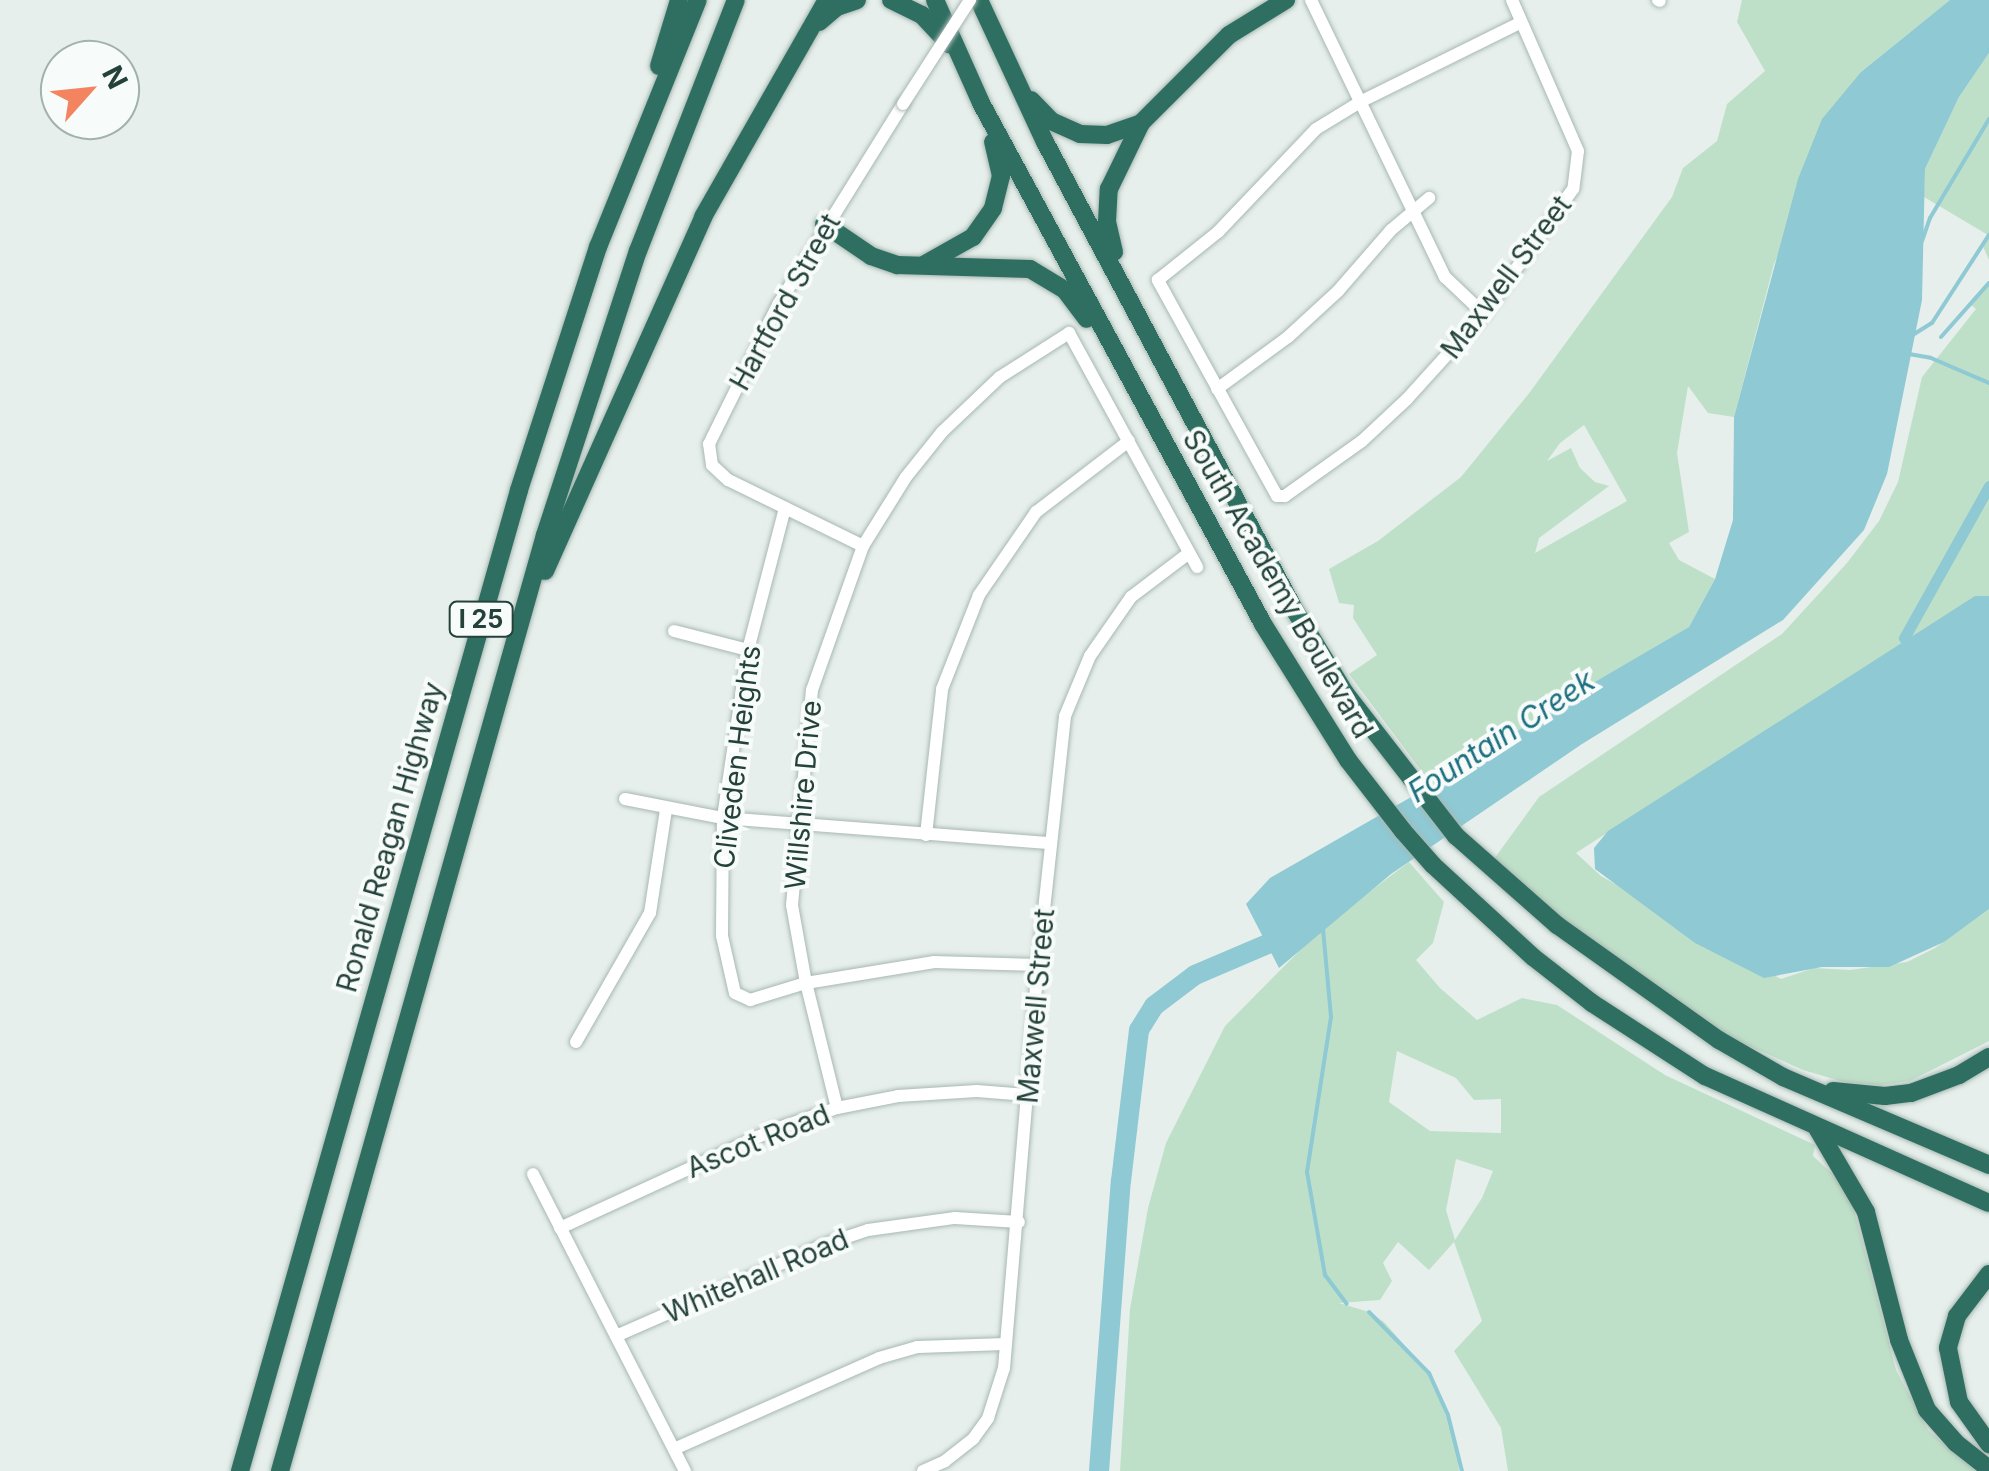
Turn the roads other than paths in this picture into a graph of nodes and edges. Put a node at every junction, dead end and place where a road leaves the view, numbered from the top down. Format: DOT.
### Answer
graph roads {
  1 [pos="679,0"];
  2 [pos="698,0"];
  3 [pos="736,0"];
  4 [pos="827,0"];
  5 [pos="857,0"];
  6 [pos="891,0"];
  7 [pos="935,0"];
  8 [pos="1286,0"];
  9 [pos="1310,0"];
  10 [pos="1512,0"];
  11 [pos="979,3"];
  12 [pos="1520,24"];
  13 [pos="811,28"];
  14 [pos="957,52"];
  15 [pos="1001,52"];
  16 [pos="1360,102"];
  17 [pos="981,103"];
  18 [pos="1142,122"];
  19 [pos="627,175"];
  20 [pos="1429,198"];
  21 [pos="1414,212"];
  22 [pos="824,224"];
  23 [pos="918,266"];
  24 [pos="1132,298"];
  25 [pos="1484,314"];
  26 [pos="1123,368"];
  27 [pos="1217,389"];
  28 [pos="1129,441"];
  29 [pos="785,508"];
  30 [pos="863,546"];
  31 [pos="1189,553"];
  32 [pos="1198,567"];
  33 [pos="527,607"];
  34 [pos="674,631"];
  35 [pos="748,650"];
  36 [pos="625,799"];
  37 [pos="666,810"];
  38 [pos="723,818"];
  39 [pos="799,822"];
  40 [pos="926,834"];
  41 [pos="1051,842"];
  42 [pos="1038,965"];
  43 [pos="806,984"];
  44 [pos="576,1042"];
  45 [pos="1989,1058"];
  46 [pos="1782,1076"];
  47 [pos="1027,1095"];
  48 [pos="837,1108"];
  49 [pos="1817,1128"];
  50 [pos="1989,1165"];
  51 [pos="533,1174"];
  52 [pos="1989,1203"];
  53 [pos="1019,1222"];
  54 [pos="560,1228"];
  55 [pos="1989,1274"];
  56 [pos="616,1336"];
  57 [pos="1006,1344"];
  58 [pos="1989,1444"];
  59 [pos="674,1449"];
  60 [pos="1989,1468"];
  61 [pos="240,1471"];
  62 [pos="280,1471"];
  63 [pos="686,1471"];
  64 [pos="923,1471"];
  1 -- 19 [label="highway"];
  2 -- 19 [label="highway, Ronald Reagan Highway / I 25"];
  3 -- 33 [label="highway, I 25"];
  4 -- 13 [label="highway"];
  5 -- 13 [label="highway"];
  6 -- 14 [label="highway"];
  7 -- 14 [label="highway, South Academy Boulevard"];
  8 -- 18 [label="highway"];
  9 -- 16 [label="street"];
  10 -- 12 [label="street, Maxwell Street"];
  11 -- 15 [label="highway, South Academy Boulevard"];
  11 -- 22 [label="street, Hartford Street, bridge"];
  12 -- 16 [label="street"];
  12 -- 25 [label="street, Maxwell Street"];
  13 -- 33 [label="highway"];
  14 -- 17 [label="highway, South Academy Boulevard"];
  15 -- 18 [label="highway"];
  15 -- 24 [label="highway, South Academy Boulevard"];
  16 -- 21 [label="street"];
  16 -- 27 [label="street"];
  17 -- 23 [label="highway"];
  17 -- 26 [label="highway, South Academy Boulevard"];
  18 -- 24 [label="highway"];
  19 -- 61 [label="highway, Ronald Reagan Highway / I 25"];
  20 -- 21 [label="street"];
  21 -- 25 [label="street"];
  21 -- 27 [label="street"];
  22 -- 23 [label="highway"];
  22 -- 29 [label="street, Hartford Street"];
  23 -- 26 [label="highway"];
  24 -- 46 [label="highway, South Academy Boulevard"];
  25 -- 27 [label="street, Maxwell Street"];
  26 -- 49 [label="highway, South Academy Boulevard"];
  28 -- 30 [label="street, Willshire Drive"];
  28 -- 31 [label="street"];
  28 -- 40 [label="street"];
  29 -- 30 [label="street, Hartford Street"];
  29 -- 35 [label="street, Cliveden Heights"];
  30 -- 39 [label="street, Willshire Drive"];
  31 -- 32 [label="street"];
  31 -- 41 [label="street, Maxwell Street"];
  33 -- 62 [label="highway, I 25"];
  34 -- 35 [label="street"];
  35 -- 38 [label="street, Cliveden Heights"];
  36 -- 37 [label="street"];
  37 -- 38 [label="street"];
  37 -- 44 [label="street"];
  38 -- 39 [label="street"];
  38 -- 43 [label="street, Cliveden Heights"];
  39 -- 40 [label="street"];
  39 -- 43 [label="street, Willshire Drive"];
  40 -- 41 [label="street"];
  41 -- 42 [label="street, Maxwell Street"];
  42 -- 43 [label="street"];
  42 -- 47 [label="street, Maxwell Street"];
  43 -- 48 [label="street, Willshire Drive"];
  45 -- 46 [label="highway"];
  46 -- 50 [label="highway, South Academy Boulevard"];
  47 -- 48 [label="street, Ascot Road"];
  47 -- 53 [label="street, Maxwell Street"];
  48 -- 54 [label="street, Ascot Road"];
  49 -- 52 [label="highway, South Academy Boulevard"];
  49 -- 60 [label="highway"];
  51 -- 54 [label="street"];
  53 -- 56 [label="street, Whitehall Road"];
  53 -- 57 [label="street, Maxwell Street"];
  54 -- 56 [label="street"];
  55 -- 58 [label="highway"];
  56 -- 59 [label="street"];
  57 -- 59 [label="street"];
  57 -- 64 [label="street, Maxwell Street"];
  59 -- 63 [label="street"];
}
